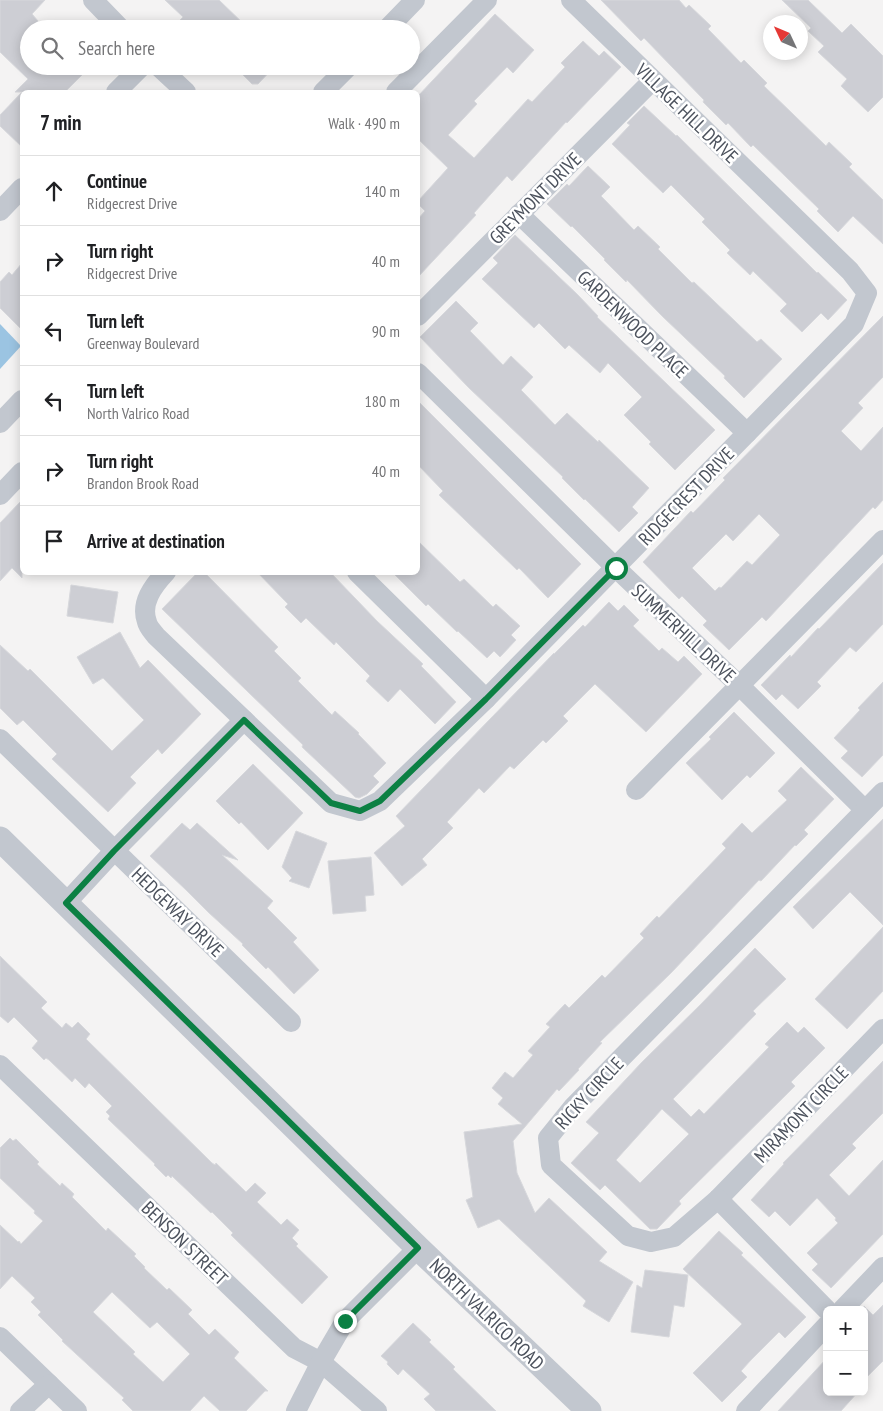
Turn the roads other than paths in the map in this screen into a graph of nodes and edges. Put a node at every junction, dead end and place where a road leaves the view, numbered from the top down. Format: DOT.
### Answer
graph roads {
  1 [pos="92,0"];
  2 [pos="416,0"];
  3 [pos="487,0"];
  4 [pos="571,0"];
  5 [pos="112,20"];
  6 [pos="396,20"];
  7 [pos="420,68"];
  8 [pos="133,75"];
  9 [pos="168,75"];
  10 [pos="341,75"];
  11 [pos="413,75"];
  12 [pos="653,80"];
  13 [pos="118,90"];
  14 [pos="184,90"];
  15 [pos="325,90"];
  16 [pos="398,90"];
  17 [pos="20,190"];
  18 [pos="0,211"];
  19 [pos="519,214"];
  20 [pos="804,226"];
  21 [pos="420,314"];
  22 [pos="420,375"];
  23 [pos="20,402"];
  24 [pos="0,423"];
  25 [pos="747,433"];
  26 [pos="20,474"];
  27 [pos="0,495"];
  28 [pos="883,540"];
  29 [pos="616,568"];
  30 [pos="163,575"];
  31 [pos="360,575"];
  32 [pos="740,686"];
  33 [pos="486,699"];
  34 [pos="244,720"];
  35 [pos="0,739"];
  36 [pos="636,790"];
  37 [pos="883,792"];
  38 [pos="865,810"];
  39 [pos="0,838"];
  40 [pos="114,851"];
  41 [pos="66,903"];
  42 [pos="291,1022"];
  43 [pos="883,1029"];
  44 [pos="0,1065"];
  45 [pos="718,1199"];
  46 [pos="418,1248"];
  47 [pos="883,1267"];
  48 [pos="823,1306"];
  49 [pos="846,1306"];
  50 [pos="823,1329"];
  51 [pos="0,1337"];
  52 [pos="321,1362"];
  53 [pos="48,1384"];
  54 [pos="20,1411"];
  55 [pos="77,1411"];
  56 [pos="296,1411"];
  57 [pos="377,1411"];
  58 [pos="589,1411"];
  59 [pos="746,1411"];
  1 -- 5 [label="street"];
  2 -- 6 [label="street"];
  3 -- 7 [label="street"];
  4 -- 12 [label="street, VILLAGE HILL DRIVE"];
  8 -- 13 [label="street"];
  9 -- 14 [label="street"];
  10 -- 15 [label="street"];
  11 -- 16 [label="street"];
  12 -- 19 [label="street, GREYMONT DRIVE"];
  12 -- 20 [label="street, VILLAGE HILL DRIVE"];
  17 -- 18 [label="street"];
  19 -- 21 [label="street, GREYMONT DRIVE"];
  19 -- 25 [label="street, GARDENWOOD PLACE"];
  20 -- 25 [label="street, RIDGECREST DRIVE"];
  22 -- 29 [label="street, SUMMERHILL DRIVE"];
  23 -- 24 [label="street"];
  25 -- 29 [label="street, RIDGECREST DRIVE"];
  26 -- 27 [label="street"];
  28 -- 32 [label="street"];
  29 -- 32 [label="street, SUMMERHILL DRIVE"];
  29 -- 33 [label="street, RIDGECREST DRIVE"];
  30 -- 34 [label="street"];
  31 -- 33 [label="street"];
  32 -- 36 [label="street"];
  32 -- 38 [label="street, SUMMERHILL DRIVE"];
  33 -- 34 [label="street, RIDGECREST DRIVE"];
  34 -- 40 [label="street"];
  35 -- 40 [label="street, HEDGEWAY DRIVE"];
  37 -- 38 [label="street"];
  38 -- 45 [label="street, RICKY CIRCLE"];
  39 -- 41 [label="street, NORTH VALRICO ROAD"];
  40 -- 41 [label="street"];
  40 -- 42 [label="street, HEDGEWAY DRIVE"];
  41 -- 46 [label="street, NORTH VALRICO ROAD"];
  43 -- 45 [label="street, MIRAMONT CIRCLE"];
  44 -- 52 [label="street, BENSON STREET"];
  45 -- 48 [label="street"];
  46 -- 52 [label="street"];
  46 -- 58 [label="street, NORTH VALRICO ROAD"];
  47 -- 49 [label="street"];
  50 -- 59 [label="street"];
  51 -- 53 [label="street"];
  52 -- 56 [label="street"];
  52 -- 57 [label="street, BENSON STREET"];
  53 -- 54 [label="street"];
  53 -- 55 [label="street"];
}
